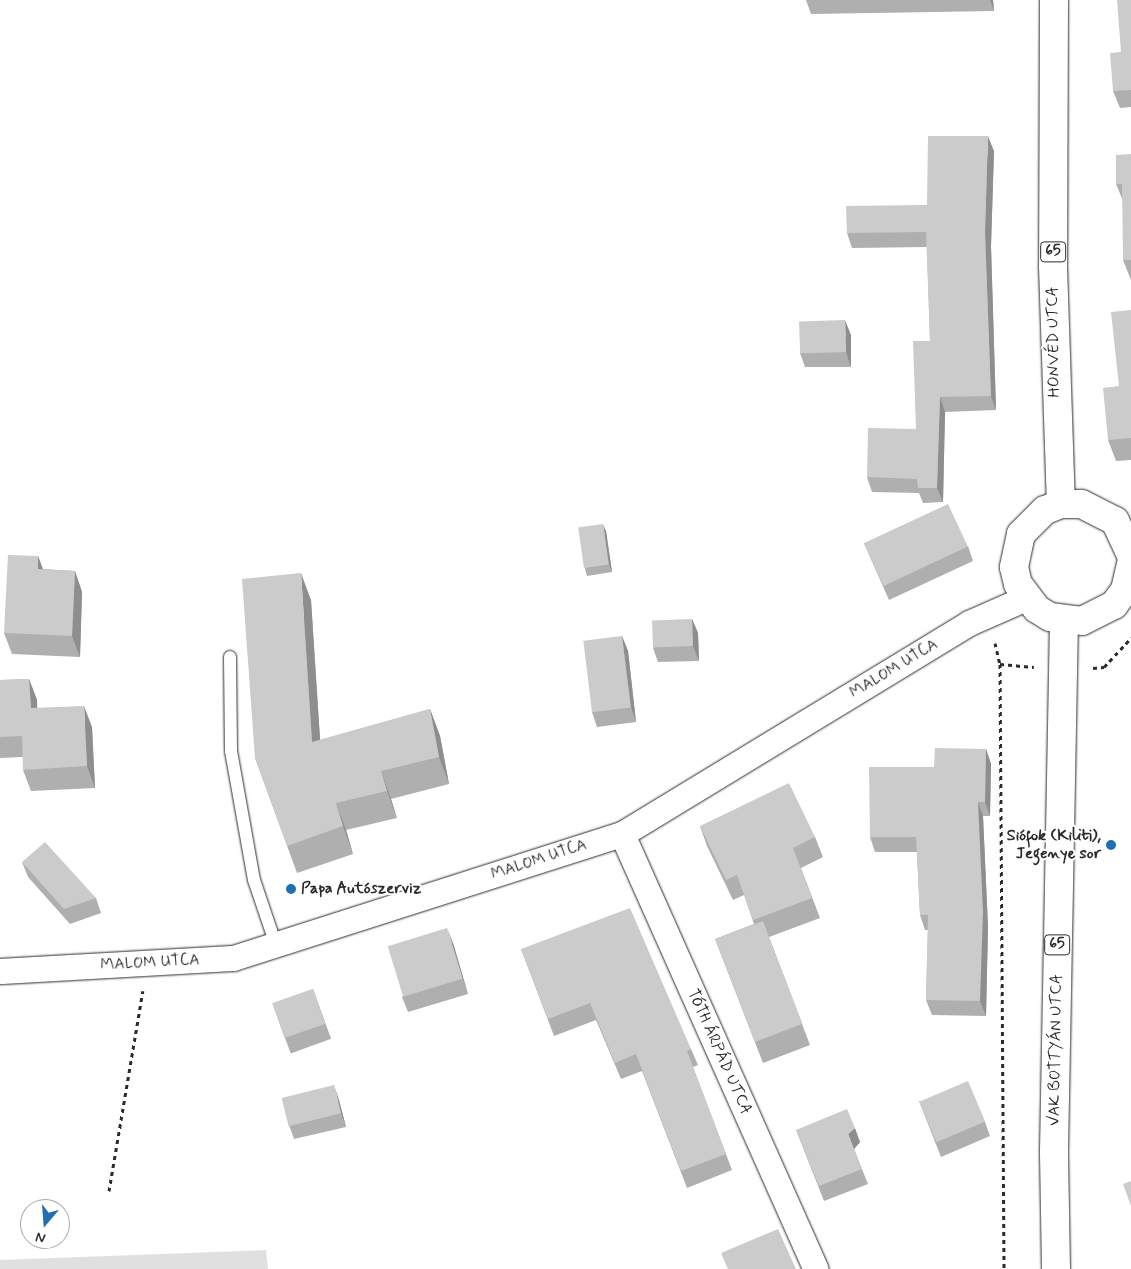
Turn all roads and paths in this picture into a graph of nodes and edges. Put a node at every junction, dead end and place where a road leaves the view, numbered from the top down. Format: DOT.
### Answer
graph roads {
  1 [pos="1054,0"];
  2 [pos="1061,504"];
  3 [pos="1129,542"];
  4 [pos="1131,564"];
  5 [pos="1026,598"];
  6 [pos="1064,621"];
  7 [pos="230,657"];
  8 [pos="1000,664"];
  9 [pos="622,834"];
  10 [pos="276,945"];
  11 [pos="148,963"];
  12 [pos="0,971"];
  13 [pos="109,1191"];
  14 [pos="816,1269"];
  15 [pos="1004,1269"];
  16 [pos="1056,1269"];
  1 -- 2 [label="main road, HONVÉD UTCA / 65"];
  2 -- 3 [label="main road"];
  2 -- 5 [label="main road"];
  4 -- 6 [label="main road"];
  5 -- 6 [label="main road"];
  5 -- 9 [label="street, MALOM UTCA"];
  6 -- 16 [label="main road, VAK BOTTYÁN UTCA / 65"];
  7 -- 10 [label="lane"];
  8 -- 15 [label="path"];
  9 -- 10 [label="street, MALOM UTCA"];
  9 -- 14 [label="street, TÓTH ÁRPÁD UTCA"];
  10 -- 11 [label="street, MALOM UTCA"];
  11 -- 12 [label="street, MALOM UTCA"];
  11 -- 13 [label="path"];
}
